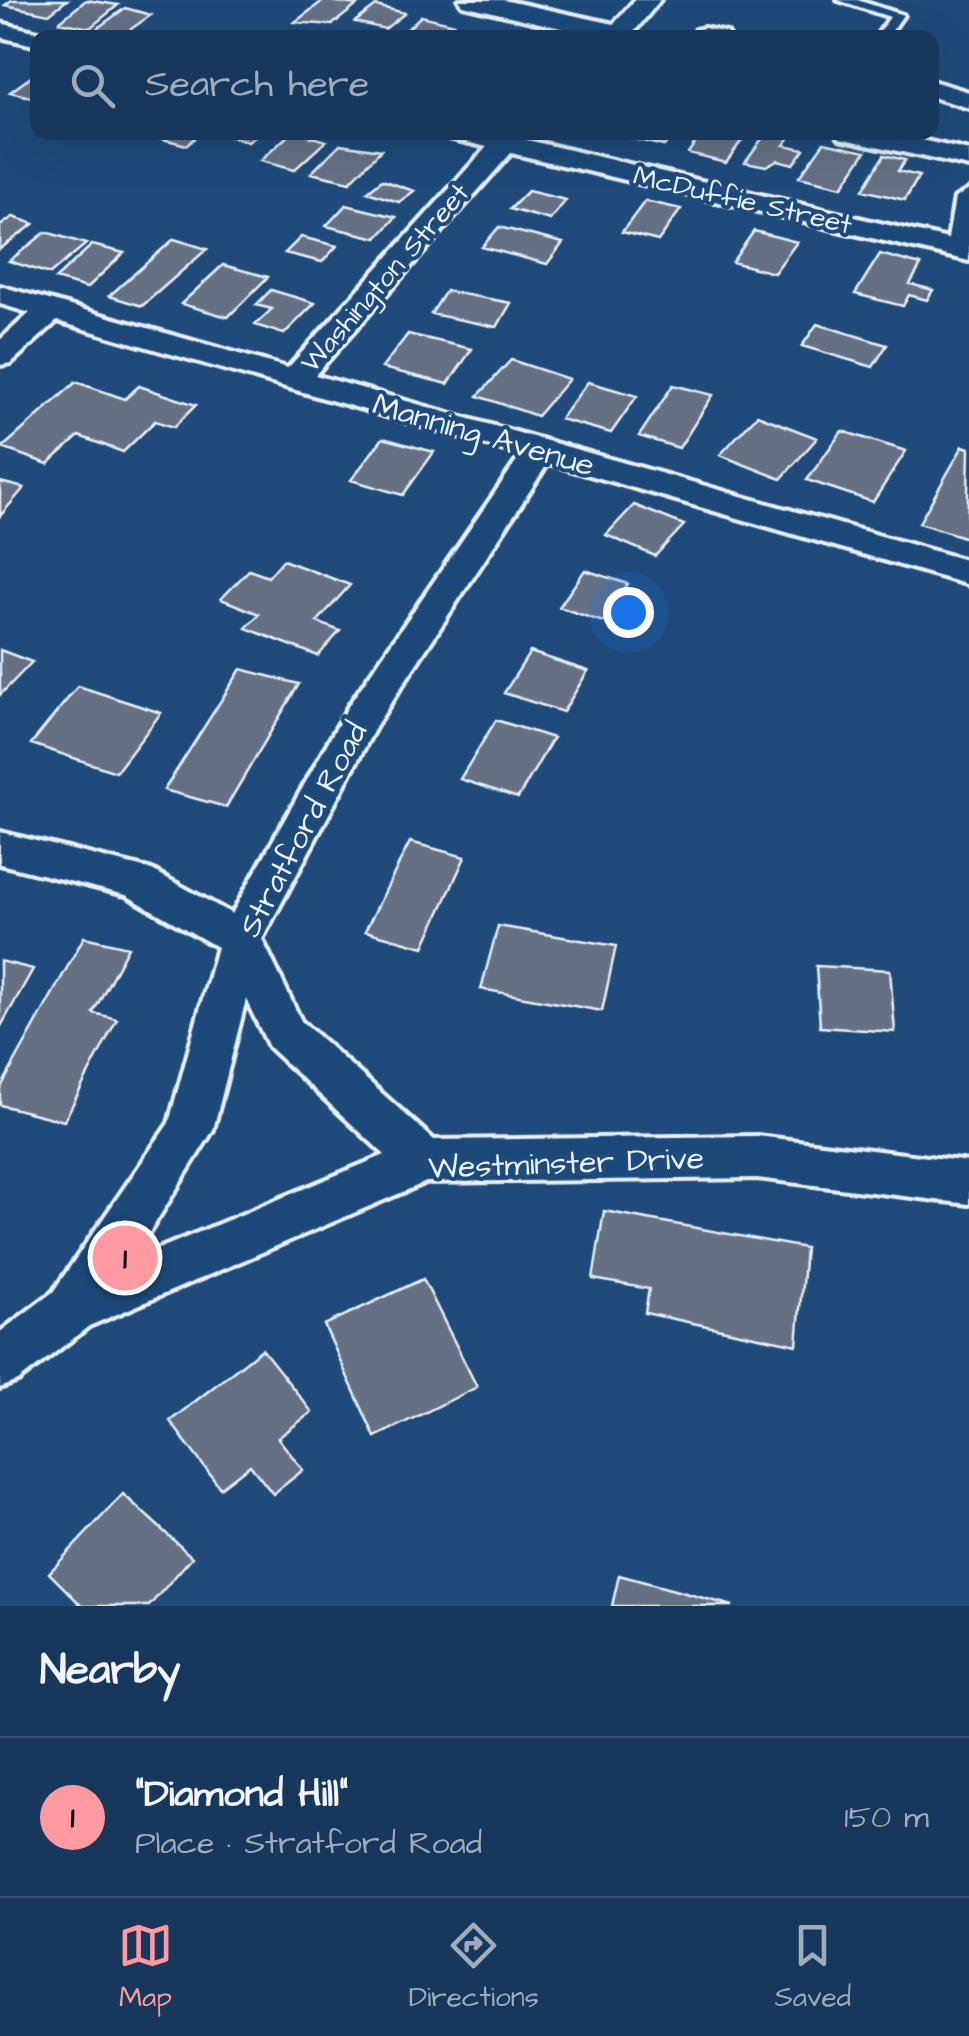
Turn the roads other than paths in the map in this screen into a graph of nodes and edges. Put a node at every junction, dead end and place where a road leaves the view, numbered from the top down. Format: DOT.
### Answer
graph roads {
  1 [pos="471,0"];
  2 [pos="648,0"];
  3 [pos="844,0"];
  4 [pos="0,30"];
  5 [pos="596,30"];
  6 [pos="621,30"];
  7 [pos="887,30"];
  8 [pos="30,37"];
  9 [pos="939,91"];
  10 [pos="969,100"];
  11 [pos="507,140"];
  12 [pos="517,140"];
  13 [pos="886,140"];
  14 [pos="969,158"];
  15 [pos="969,198"];
  16 [pos="965,251"];
  17 [pos="0,295"];
  18 [pos="51,310"];
  19 [pos="0,356"];
  20 [pos="295,379"];
  21 [pos="540,451"];
  22 [pos="969,573"];
  23 [pos="0,848"];
  24 [pos="240,939"];
  25 [pos="424,1161"];
  26 [pos="969,1183"];
  27 [pos="71,1309"];
  28 [pos="0,1363"];
  1 -- 5 [label="street"];
  2 -- 6 [label="street"];
  3 -- 7 [label="lane"];
  4 -- 8 [label="street"];
  9 -- 10 [label="street"];
  11 -- 20 [label="street, Washington Street"];
  12 -- 16 [label="street, McDuffie Street"];
  13 -- 14 [label="street"];
  15 -- 16 [label="street"];
  17 -- 18 [label="street, Manning Avenue"];
  18 -- 19 [label="street"];
  18 -- 20 [label="street, Manning Avenue"];
  20 -- 21 [label="street, Manning Avenue"];
  21 -- 22 [label="street, Manning Avenue"];
  21 -- 24 [label="street, Stratford Road"];
  23 -- 24 [label="street"];
  24 -- 25 [label="street"];
  24 -- 27 [label="street, Stratford Road"];
  25 -- 26 [label="street, Westminster Drive"];
  25 -- 27 [label="street, Westminster Drive"];
  27 -- 28 [label="street, Stratford Road"];
}
